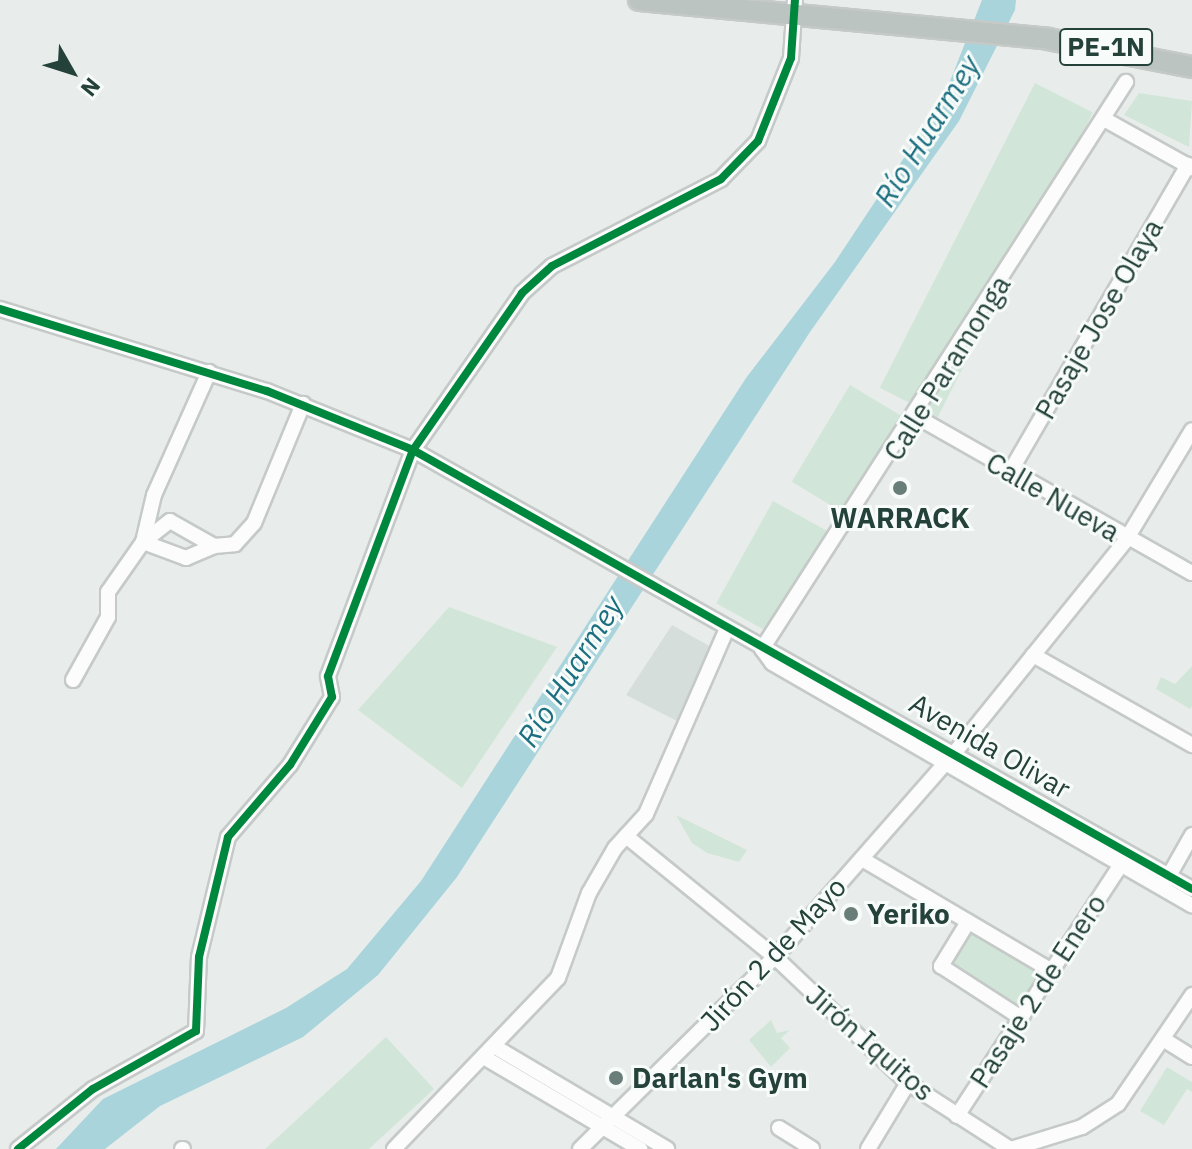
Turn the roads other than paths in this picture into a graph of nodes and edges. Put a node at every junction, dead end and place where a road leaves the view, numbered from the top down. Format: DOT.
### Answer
graph roads {
  1 [pos="639,0"];
  2 [pos="795,8"];
  3 [pos="1192,67"];
  4 [pos="1126,82"];
  5 [pos="1104,119"];
  6 [pos="1190,167"];
  7 [pos="0,309"];
  8 [pos="209,372"];
  9 [pos="303,404"];
  10 [pos="917,417"];
  11 [pos="1192,430"];
  12 [pos="413,450"];
  13 [pos="1010,472"];
  14 [pos="1126,540"];
  15 [pos="143,542"];
  16 [pos="214,546"];
  17 [pos="1192,573"];
  18 [pos="727,629"];
  19 [pos="762,649"];
  20 [pos="1033,655"];
  21 [pos="73,680"];
  22 [pos="1192,745"];
  23 [pos="956,751"];
  24 [pos="945,763"];
  25 [pos="1192,835"];
  26 [pos="626,836"];
  27 [pos="862,859"];
  28 [pos="1120,866"];
  29 [pos="1165,882"];
  30 [pos="1192,889"];
  31 [pos="1192,905"];
  32 [pos="968,922"];
  33 [pos="775,957"];
  34 [pos="1052,971"];
  35 [pos="1192,995"];
  36 [pos="1021,1018"];
  37 [pos="1163,1039"];
  38 [pos="492,1054"];
  39 [pos="1192,1057"];
  40 [pos="908,1083"];
  41 [pos="957,1116"];
  42 [pos="608,1122"];
  43 [pos="779,1128"];
  44 [pos="18,1149"];
  45 [pos="394,1149"];
  46 [pos="580,1149"];
  47 [pos="640,1149"];
  48 [pos="667,1149"];
  49 [pos="812,1149"];
  50 [pos="868,1149"];
  51 [pos="1010,1149"];
  1 -- 2 [label="highway, PE-1N"];
  2 -- 3 [label="highway, PE-1N"];
  2 -- 12 [label="street"];
  4 -- 5 [label="street, Calle Paramonga"];
  5 -- 6 [label="street"];
  5 -- 10 [label="street, Calle Paramonga"];
  6 -- 13 [label="street, Pasaje Jose Olaya"];
  7 -- 8 [label="street"];
  8 -- 9 [label="street"];
  8 -- 15 [label="street"];
  9 -- 12 [label="street"];
  9 -- 16 [label="street"];
  10 -- 13 [label="street, Calle Nueva"];
  10 -- 19 [label="street, Calle Paramonga"];
  11 -- 14 [label="street, Jirón 2 de Mayo"];
  12 -- 18 [label="street"];
  12 -- 44 [label="street"];
  13 -- 14 [label="street, Calle Nueva"];
  14 -- 17 [label="street, Calle Nueva"];
  14 -- 20 [label="street, Jirón 2 de Mayo"];
  15 -- 16 [label="street"];
  15 -- 16 [label="street"];
  15 -- 21 [label="street"];
  18 -- 19 [label="street"];
  18 -- 26 [label="street"];
  19 -- 23 [label="street, Avenida Olivar"];
  19 -- 24 [label="street, Avenida Olivar"];
  20 -- 22 [label="street"];
  20 -- 23 [label="street, Jirón 2 de Mayo"];
  23 -- 24 [label="street, Jirón 2 de Mayo"];
  23 -- 29 [label="street, Avenida Olivar"];
  24 -- 27 [label="street, Jirón 2 de Mayo"];
  24 -- 28 [label="street, Avenida Olivar"];
  25 -- 29 [label="street"];
  26 -- 33 [label="street, Jirón Iquitos"];
  26 -- 38 [label="street"];
  27 -- 32 [label="street"];
  27 -- 33 [label="street, Jirón 2 de Mayo"];
  28 -- 29 [label="street, Avenida Olivar"];
  28 -- 34 [label="street, Pasaje 2 de Enero"];
  29 -- 30 [label="street, Avenida Olivar"];
  29 -- 31 [label="street, Avenida Olivar"];
  32 -- 34 [label="street"];
  32 -- 36 [label="street"];
  33 -- 40 [label="street, Jirón Iquitos"];
  33 -- 42 [label="street, Jirón 2 de Mayo"];
  34 -- 36 [label="street, Pasaje 2 de Enero"];
  35 -- 37 [label="street"];
  36 -- 41 [label="street, Pasaje 2 de Enero"];
  37 -- 39 [label="street"];
  37 -- 51 [label="street"];
  38 -- 42 [label="street"];
  38 -- 45 [label="street"];
  40 -- 41 [label="street, Jirón Iquitos"];
  40 -- 50 [label="street"];
  41 -- 51 [label="street, Jirón Iquitos"];
  42 -- 46 [label="street, Jirón 2 de Mayo"];
  42 -- 47 [label="street"];
  42 -- 48 [label="street"];
  43 -- 49 [label="street"];
}
